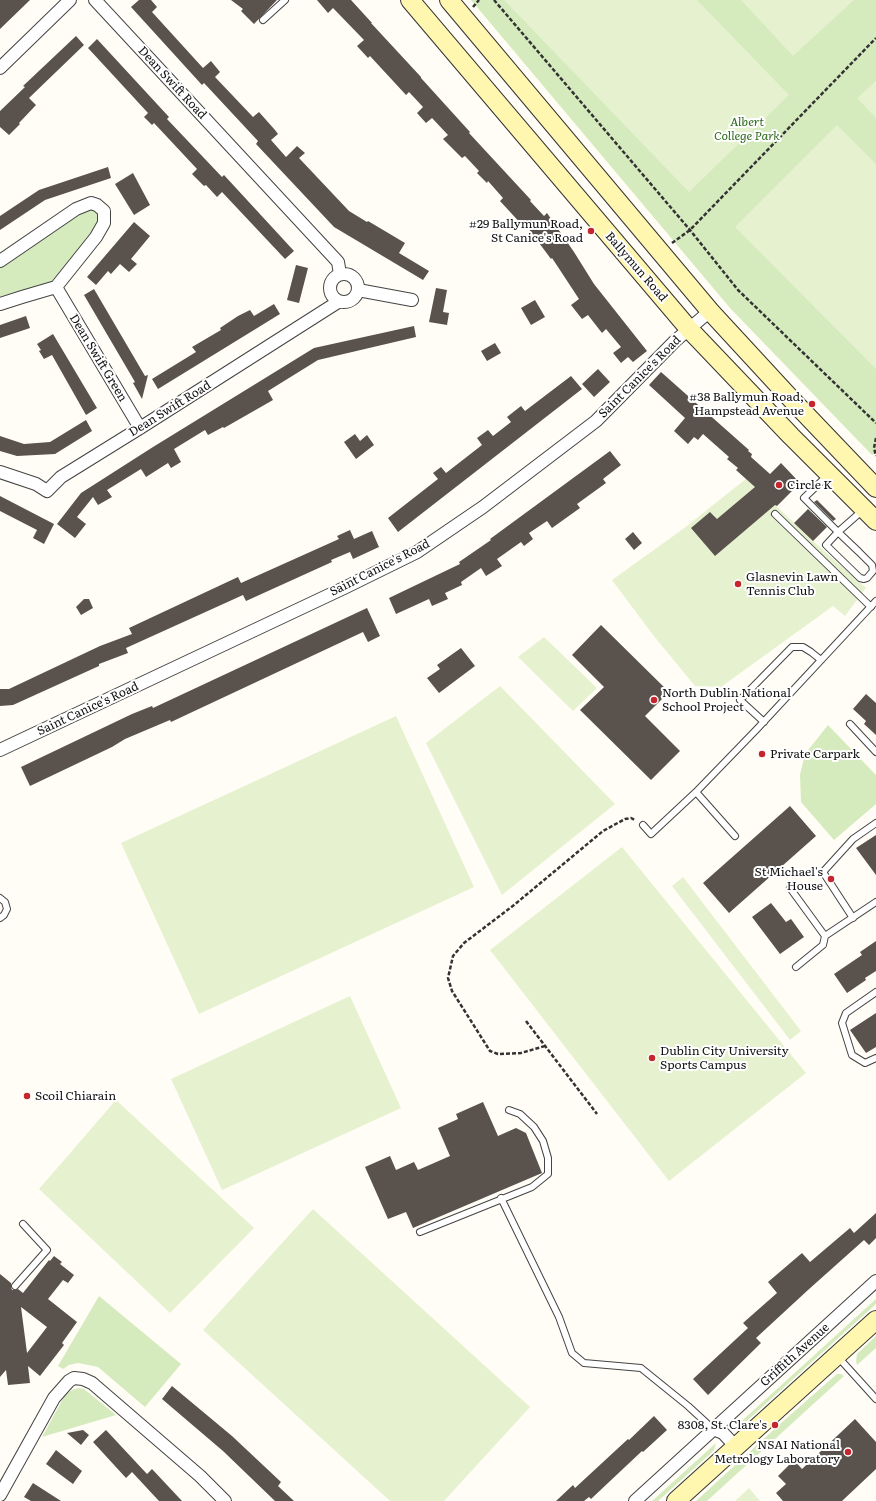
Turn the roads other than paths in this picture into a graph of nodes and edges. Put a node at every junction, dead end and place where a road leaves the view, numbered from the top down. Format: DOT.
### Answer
graph roads {
  1 [pos="70,0"];
  2 [pos="95,0"];
  3 [pos="285,0"];
  4 [pos="410,0"];
  5 [pos="450,0"];
  6 [pos="263,20"];
  7 [pos="0,68"];
  8 [pos="0,261"];
  9 [pos="340,274"];
  10 [pos="56,288"];
  11 [pos="358,290"];
  12 [pos="412,300"];
  13 [pos="338,302"];
  14 [pos="0,304"];
  15 [pos="710,311"];
  16 [pos="689,329"];
  17 [pos="140,428"];
  18 [pos="0,472"];
  19 [pos="829,474"];
  20 [pos="876,488"];
  21 [pos="872,509"];
  22 [pos="775,514"];
  23 [pos="838,532"];
  24 [pos="876,601"];
  25 [pos="870,607"];
  26 [pos="820,660"];
  27 [pos="764,722"];
  28 [pos="850,724"];
  29 [pos="0,750"];
  30 [pos="876,752"];
  31 [pos="696,792"];
  32 [pos="876,823"];
  33 [pos="643,824"];
  34 [pos="735,836"];
  35 [pos="790,888"];
  36 [pos="0,898"];
  37 [pos="876,902"];
  38 [pos="0,918"];
  39 [pos="853,918"];
  40 [pos="825,936"];
  41 [pos="796,967"];
  42 [pos="876,992"];
  43 [pos="876,1058"];
  44 [pos="509,1110"];
  45 [pos="500,1198"];
  46 [pos="23,1224"];
  47 [pos="420,1232"];
  48 [pos="876,1281"];
  49 [pos="14,1286"];
  50 [pos="876,1320"];
  51 [pos="837,1356"];
  52 [pos="876,1399"];
  53 [pos="714,1429"];
  54 [pos="736,1447"];
  55 [pos="0,1495"];
  56 [pos="680,1500"];
  57 [pos="225,1501"];
  58 [pos="635,1501"];
  1 -- 7 [label="street"];
  2 -- 9 [label="street, Dean Swift Road"];
  3 -- 6 [label="lane"];
  4 -- 16 [label="main road, Ballymun Road"];
  5 -- 15 [label="main road"];
  8 -- 10 [label="street"];
  9 -- 11 [label="street"];
  9 -- 13 [label="street"];
  10 -- 14 [label="street"];
  10 -- 17 [label="street, Dean Swift Green"];
  11 -- 12 [label="street"];
  11 -- 13 [label="street"];
  13 -- 17 [label="street, Dean Swift Road"];
  15 -- 16 [label="street, Saint Canice's Road"];
  15 -- 20 [label="main road"];
  16 -- 19 [label="main road, Ballymun Road"];
  16 -- 29 [label="street, Saint Canice's Road"];
  17 -- 18 [label="street, Dean Swift Road"];
  19 -- 21 [label="main road, Ballymun Road"];
  19 -- 23 [label="lane"];
  21 -- 23 [label="lane"];
  22 -- 25 [label="lane"];
  23 -- 23 [label="lane"];
  24 -- 25 [label="lane"];
  25 -- 26 [label="lane"];
  26 -- 27 [label="lane"];
  26 -- 27 [label="lane"];
  27 -- 31 [label="lane"];
  28 -- 30 [label="lane"];
  31 -- 33 [label="lane"];
  31 -- 34 [label="lane"];
  32 -- 39 [label="lane"];
  35 -- 40 [label="lane"];
  36 -- 38 [label="lane"];
  37 -- 39 [label="lane"];
  39 -- 40 [label="lane"];
  40 -- 41 [label="lane"];
  42 -- 43 [label="lane"];
  44 -- 45 [label="lane"];
  45 -- 47 [label="lane"];
  45 -- 53 [label="lane"];
  46 -- 49 [label="lane"];
  48 -- 53 [label="street, Griffith Avenue"];
  50 -- 51 [label="main road"];
  51 -- 52 [label="lane"];
  51 -- 54 [label="main road"];
  53 -- 54 [label="street"];
  53 -- 58 [label="street, Griffith Avenue"];
  54 -- 56 [label="main road"];
  55 -- 57 [label="street"];
}
